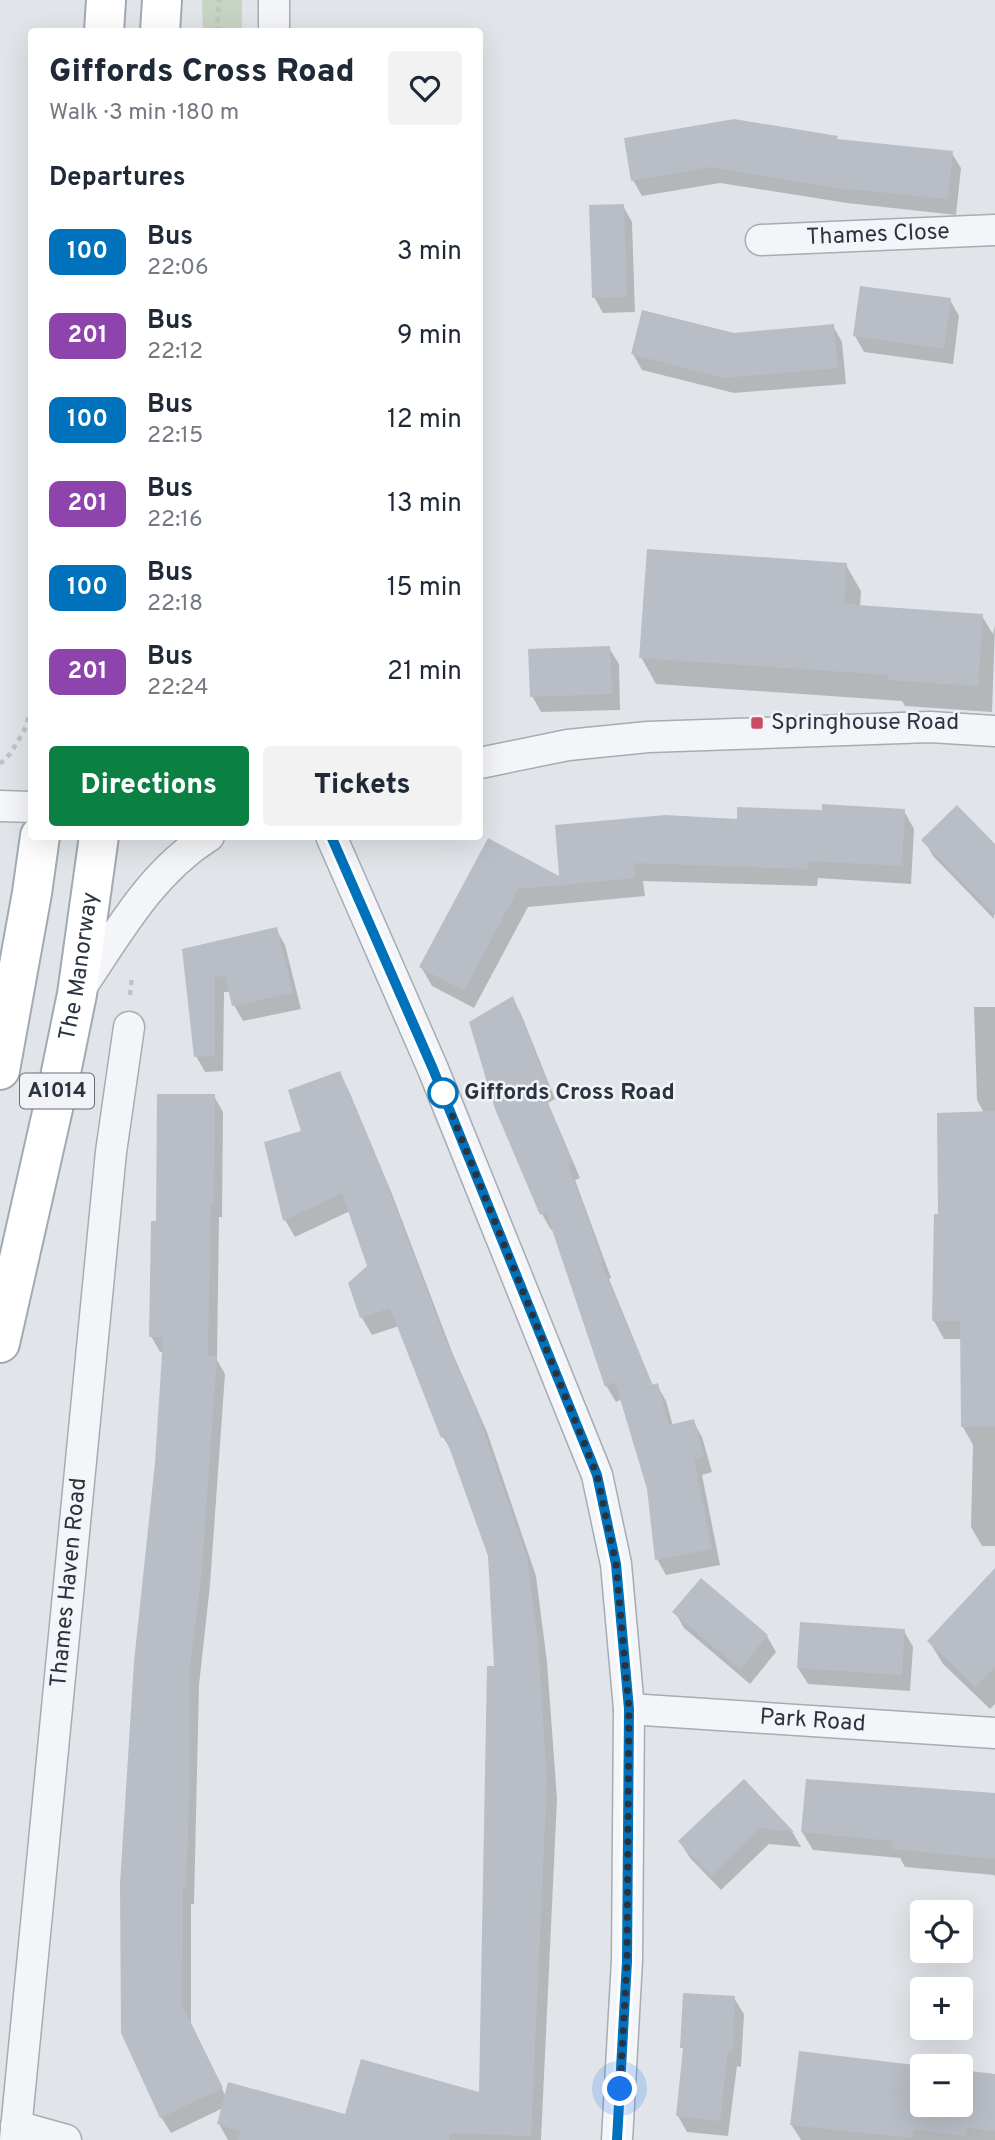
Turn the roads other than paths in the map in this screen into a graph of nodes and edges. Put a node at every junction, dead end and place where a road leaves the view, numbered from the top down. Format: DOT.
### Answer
graph roads {
  1 [pos="106,0"];
  2 [pos="162,0"];
  3 [pos="176,0"];
  4 [pos="274,0"];
  5 [pos="104,28"];
  6 [pos="160,28"];
  7 [pos="176,28"];
  8 [pos="274,28"];
  9 [pos="995,230"];
  10 [pos="761,240"];
  11 [pos="995,731"];
  12 [pos="483,762"];
  13 [pos="0,806"];
  14 [pos="28,807"];
  15 [pos="39,840"];
  16 [pos="98,840"];
  17 [pos="203,840"];
  18 [pos="333,840"];
  19 [pos="77,994"];
  20 [pos="129,1027"];
  21 [pos="0,1070"];
  22 [pos="0,1343"];
  23 [pos="629,1709"];
  24 [pos="995,1733"];
  25 [pos="15,2133"];
  26 [pos="66,2140"];
  27 [pos="617,2140"];
  1 -- 5 [label="main road"];
  2 -- 6 [label="main road"];
  3 -- 7 [label="street"];
  4 -- 8 [label="street"];
  9 -- 10 [label="street, Thames Close"];
  11 -- 12 [label="street"];
  13 -- 14 [label="street"];
  15 -- 21 [label="main road, A1014"];
  16 -- 19 [label="main road, The Manorway / A1014"];
  17 -- 19 [label="street"];
  18 -- 23 [label="street"];
  19 -- 22 [label="main road, The Manorway / A1014"];
  20 -- 25 [label="street, Thames Haven Road"];
  23 -- 24 [label="street, Park Road"];
  23 -- 27 [label="street"];
  25 -- 26 [label="street"];
}
